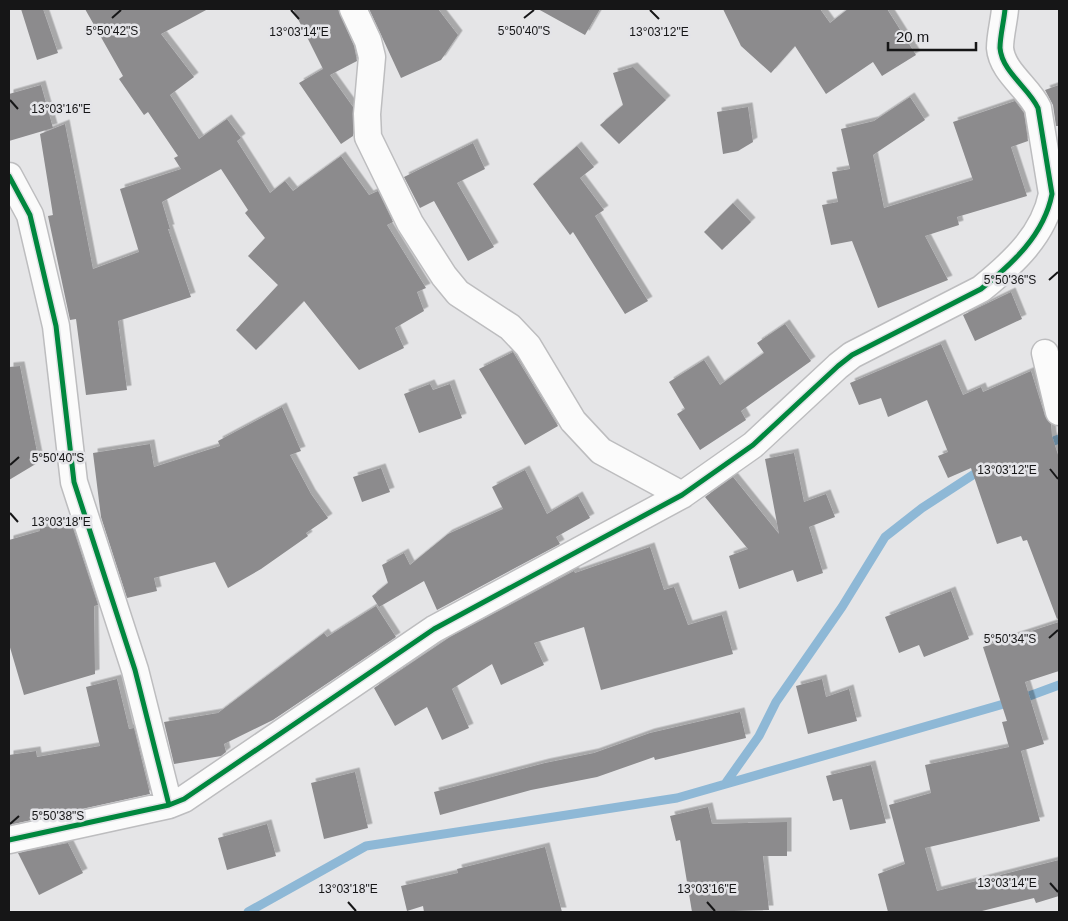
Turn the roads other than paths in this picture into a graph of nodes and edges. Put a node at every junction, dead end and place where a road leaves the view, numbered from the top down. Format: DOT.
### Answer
graph roads {
  1 [pos="353,9"];
  2 [pos="1005,9"];
  3 [pos="9,176"];
  4 [pos="1045,353"];
  5 [pos="1059,412"];
  6 [pos="682,495"];
  7 [pos="169,805"];
  8 [pos="9,840"];
  1 -- 6 [label="street"];
  2 -- 6 [label="street"];
  3 -- 7 [label="street"];
  4 -- 5 [label="street"];
  6 -- 7 [label="street"];
  7 -- 8 [label="street"];
}
